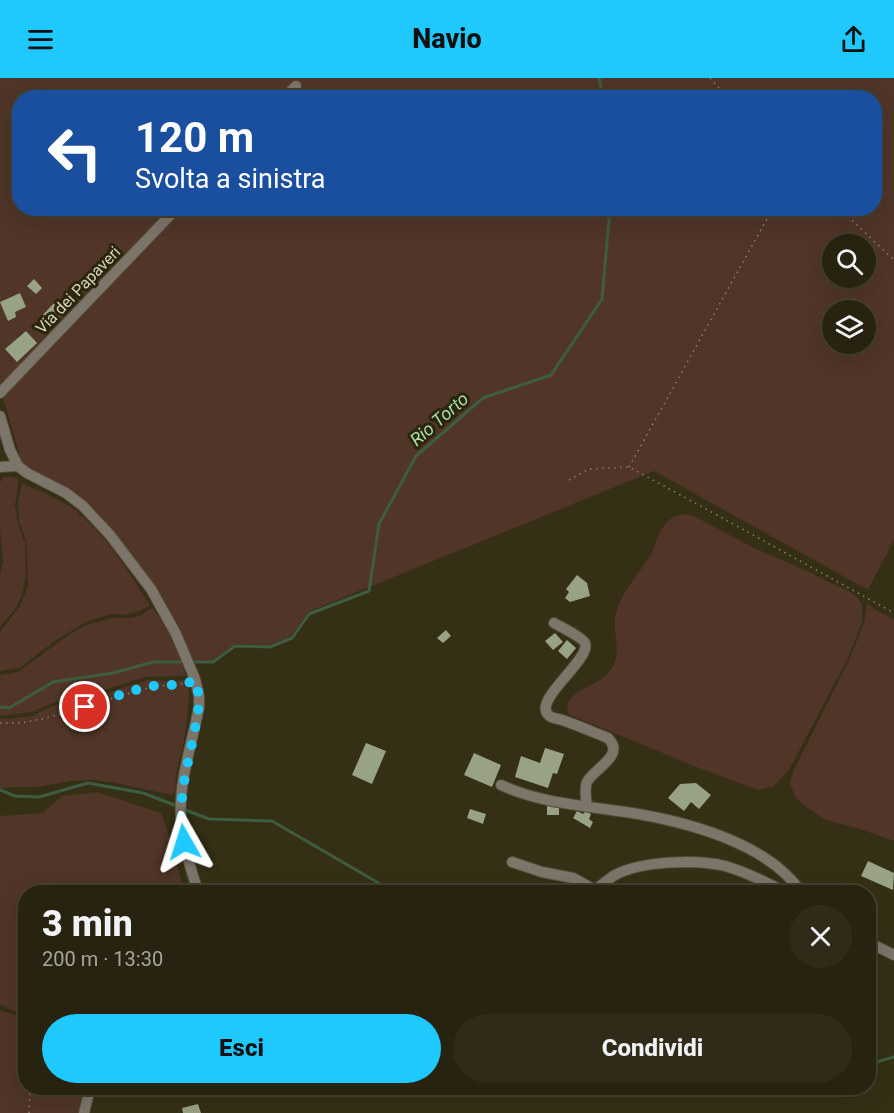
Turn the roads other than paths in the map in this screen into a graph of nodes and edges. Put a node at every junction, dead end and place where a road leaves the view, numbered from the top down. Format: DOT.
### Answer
graph roads {
  1 [pos="296,86"];
  2 [pos="292,90"];
  3 [pos="169,216"];
  4 [pos="0,393"];
  5 [pos="0,416"];
  6 [pos="18,466"];
  7 [pos="0,468"];
  8 [pos="554,623"];
  9 [pos="501,785"];
  10 [pos="587,807"];
  11 [pos="512,862"];
  12 [pos="196,885"];
  13 [pos="584,885"];
  14 [pos="602,885"];
  15 [pos="770,885"];
  16 [pos="795,885"];
  17 [pos="876,946"];
  18 [pos="894,955"];
  19 [pos="88,1095"];
  20 [pos="84,1113"];
  1 -- 2 [label="street"];
  3 -- 4 [label="street, Via dei Papaveri"];
  5 -- 6 [label="street"];
  6 -- 7 [label="street"];
  6 -- 12 [label="street"];
  8 -- 10 [label="street"];
  9 -- 10 [label="street"];
  10 -- 16 [label="street"];
  11 -- 13 [label="street"];
  14 -- 15 [label="street"];
  17 -- 18 [label="street"];
  19 -- 20 [label="street"];
}
